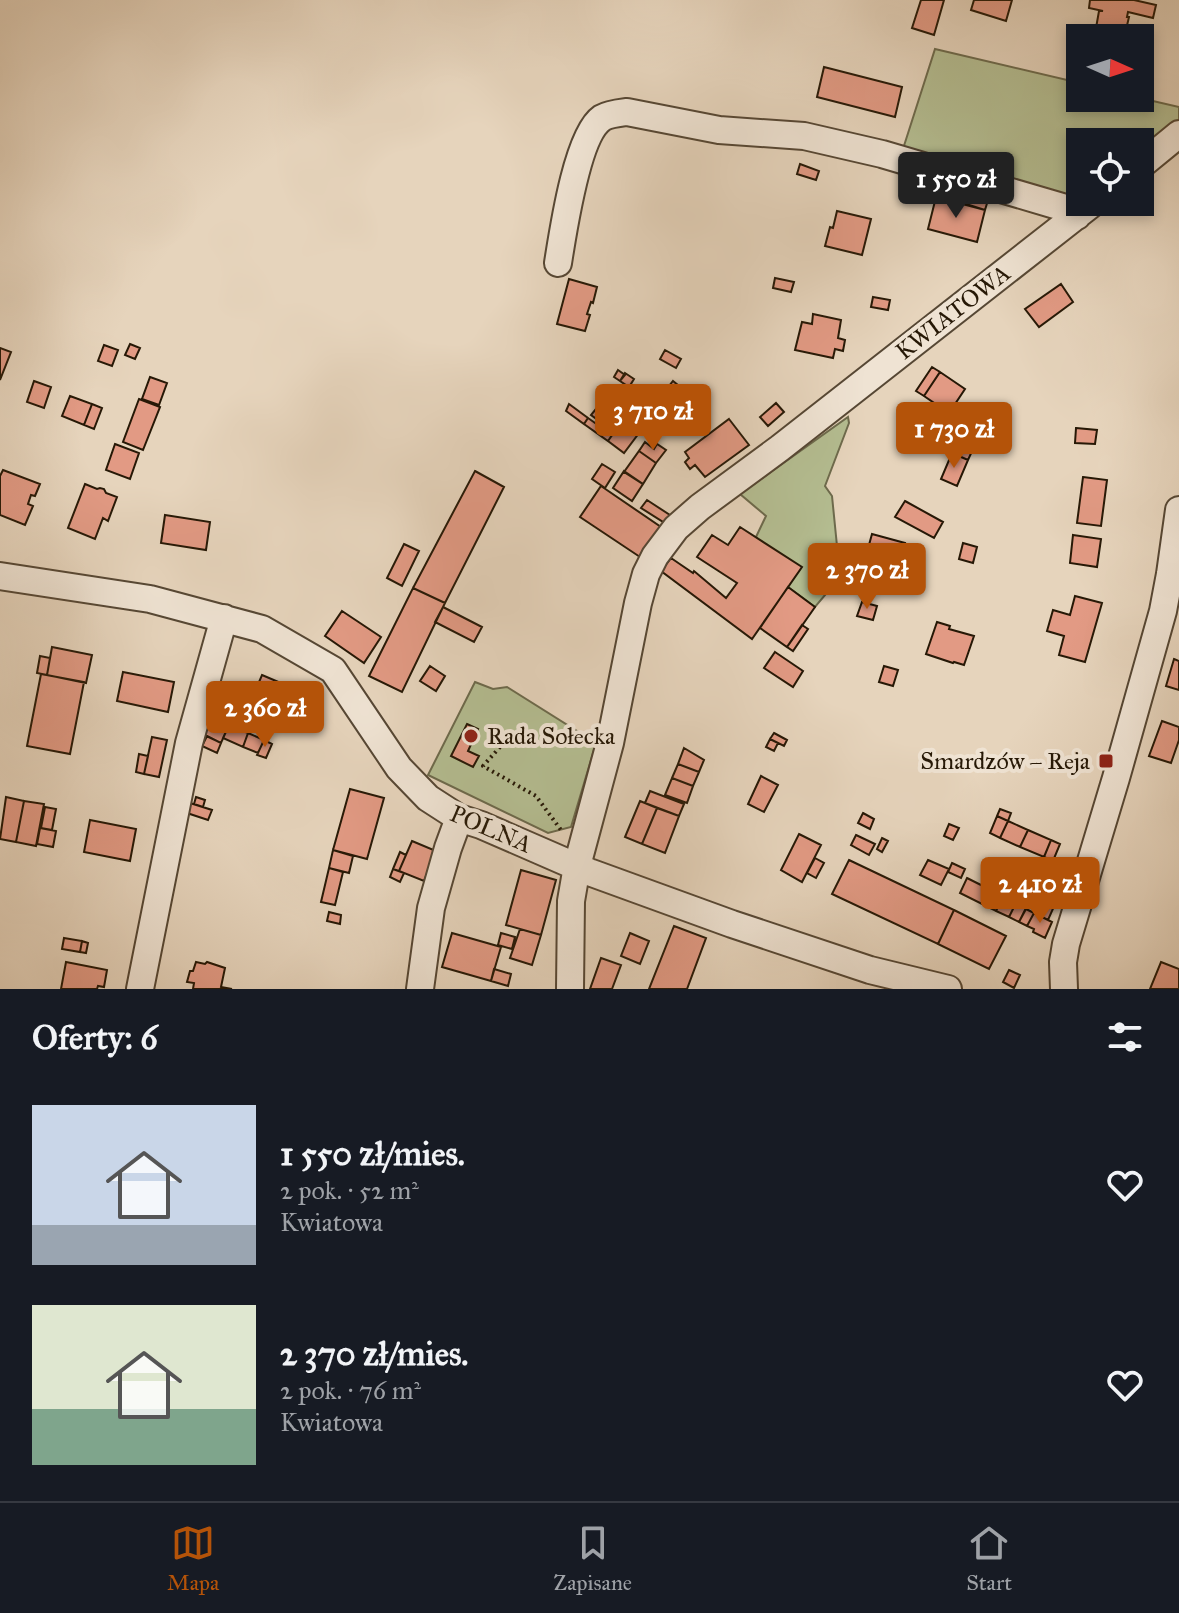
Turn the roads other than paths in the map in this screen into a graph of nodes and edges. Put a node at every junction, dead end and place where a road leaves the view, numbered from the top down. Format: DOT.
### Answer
graph roads {
  1 [pos="1179,134"];
  2 [pos="1154,155"];
  3 [pos="1066,207"];
  4 [pos="1077,216"];
  5 [pos="558,263"];
  6 [pos="1179,510"];
  7 [pos="0,576"];
  8 [pos="224,618"];
  9 [pos="459,818"];
  10 [pos="577,866"];
  11 [pos="140,989"];
  12 [pos="420,989"];
  13 [pos="570,989"];
  14 [pos="948,989"];
  15 [pos="1064,989"];
  1 -- 2 [label="street"];
  3 -- 5 [label="street"];
  4 -- 10 [label="street, KWIATOWA"];
  6 -- 15 [label="street"];
  7 -- 8 [label="street, POLNA"];
  8 -- 9 [label="street, POLNA"];
  8 -- 11 [label="street"];
  9 -- 10 [label="street, POLNA"];
  9 -- 12 [label="street"];
  10 -- 13 [label="street, KWIATOWA"];
  10 -- 14 [label="street, POLNA"];
}
